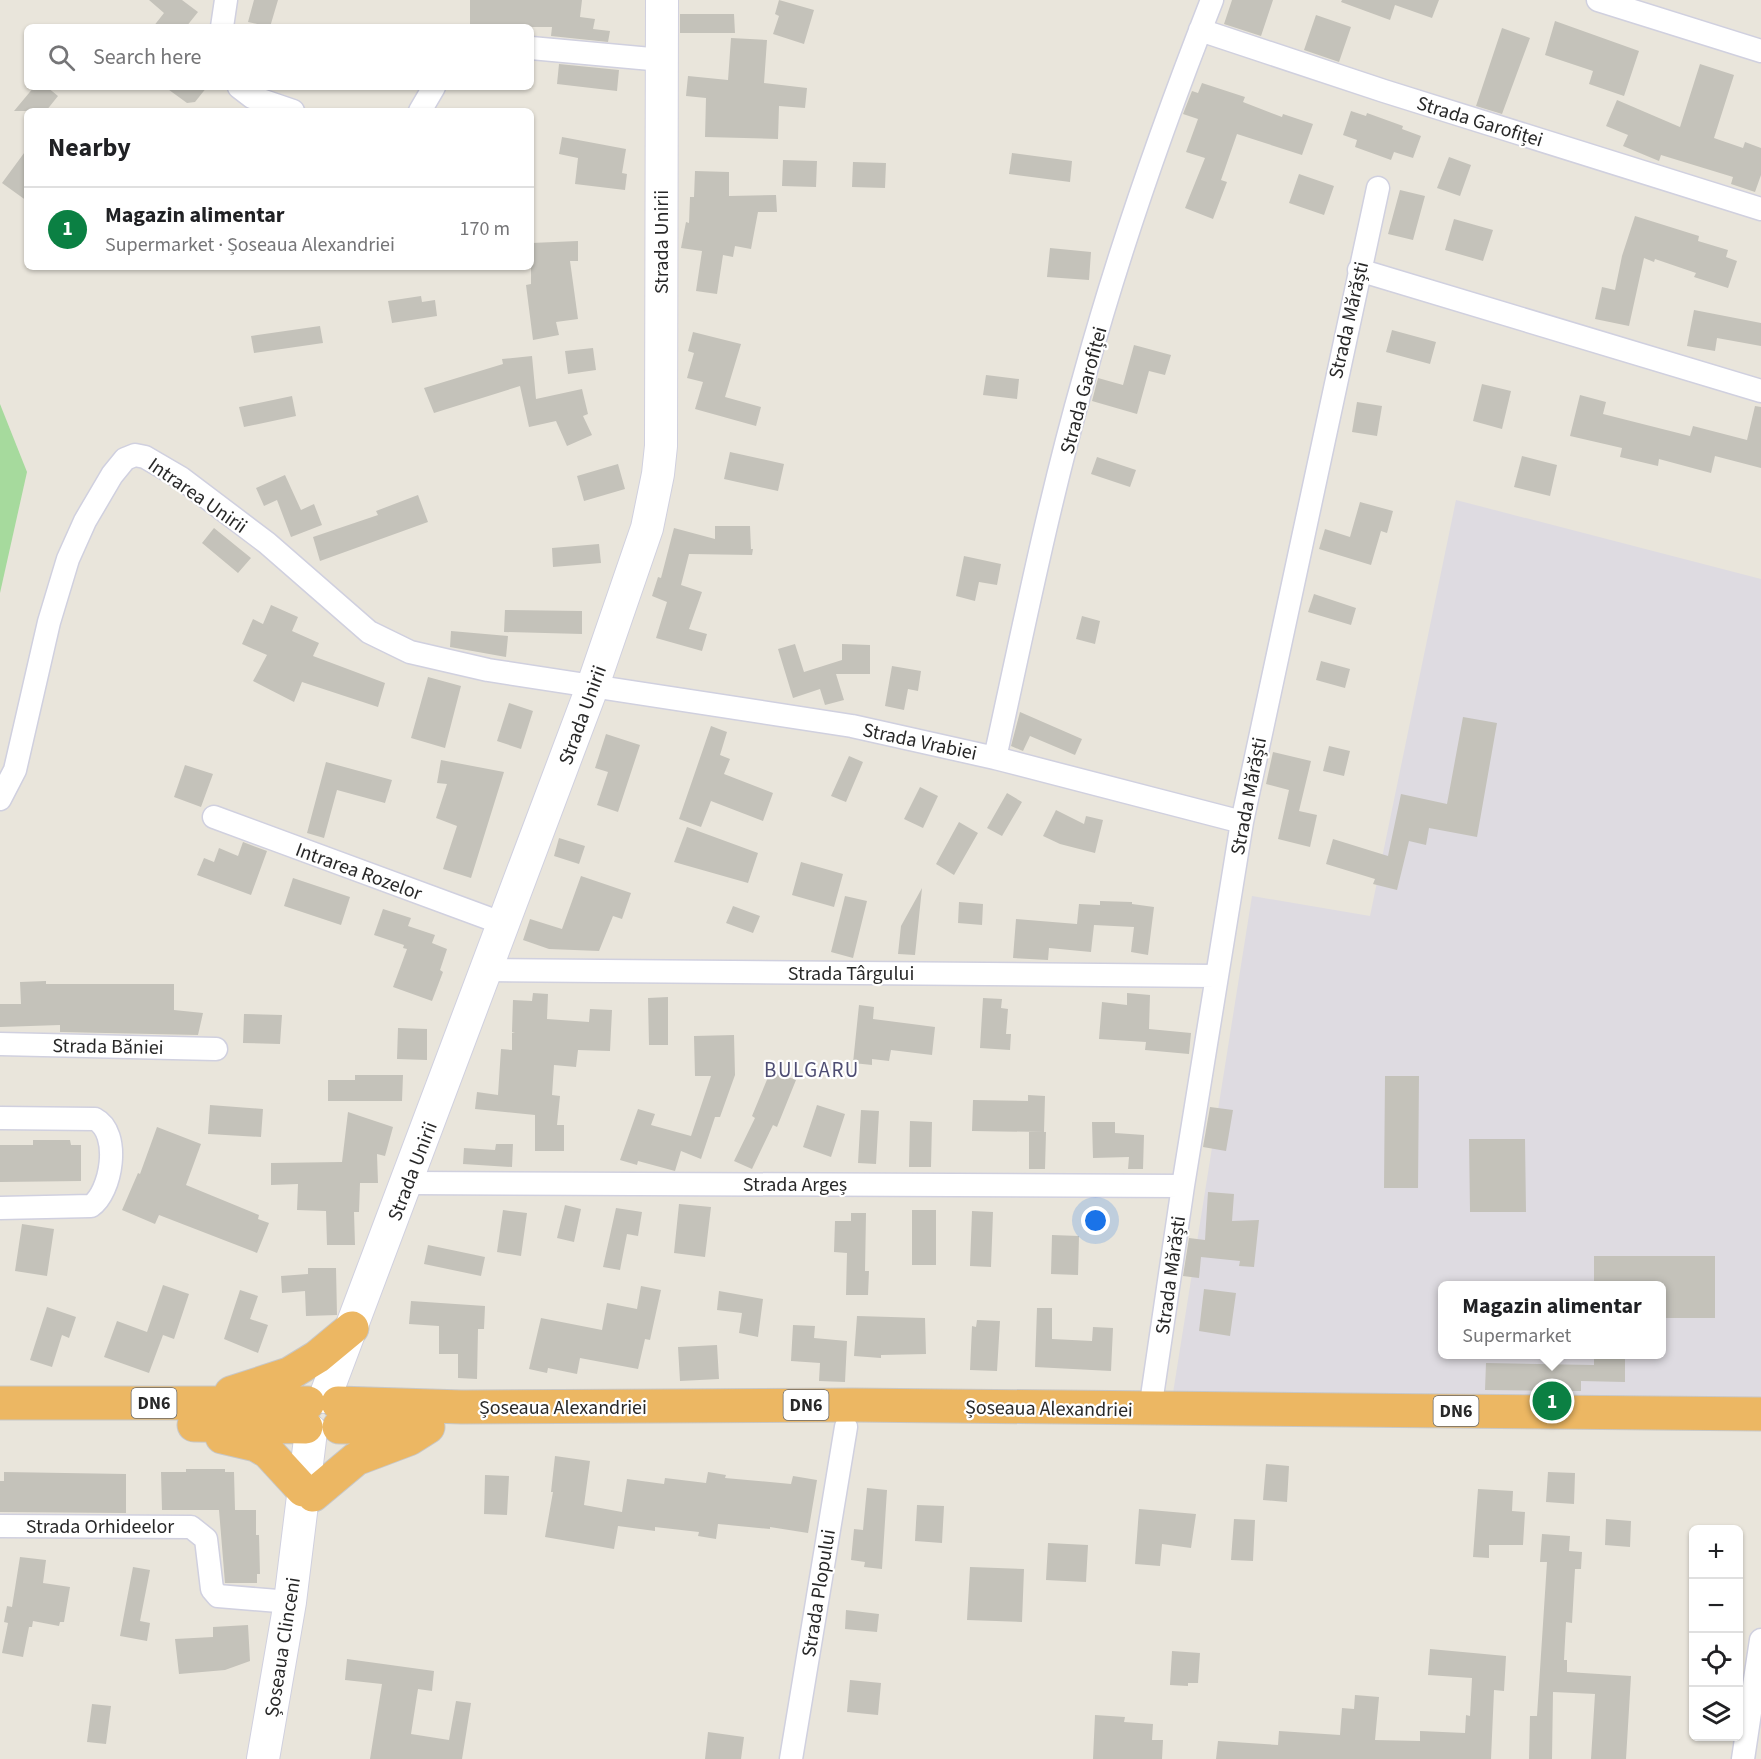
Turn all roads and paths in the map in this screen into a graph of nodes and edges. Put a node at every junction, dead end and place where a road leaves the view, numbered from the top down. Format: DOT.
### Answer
graph roads {
  1 [pos="226,0"];
  2 [pos="662,0"];
  3 [pos="1212,0"];
  4 [pos="1598,0"];
  5 [pos="222,24"];
  6 [pos="1200,30"];
  7 [pos="534,48"];
  8 [pos="1761,51"];
  9 [pos="662,60"];
  10 [pos="243,90"];
  11 [pos="432,90"];
  12 [pos="284,108"];
  13 [pos="422,108"];
  14 [pos="1378,188"];
  15 [pos="1761,209"];
  16 [pos="1359,270"];
  17 [pos="1761,391"];
  18 [pos="593,686"];
  19 [pos="995,758"];
  20 [pos="0,799"];
  21 [pos="214,817"];
  22 [pos="1242,822"];
  23 [pos="504,924"];
  24 [pos="486,970"];
  25 [pos="1216,976"];
  26 [pos="0,1044"];
  27 [pos="216,1049"];
  28 [pos="0,1118"];
  29 [pos="408,1183"];
  30 [pos="1183,1186"];
  31 [pos="0,1208"];
  32 [pos="352,1328"];
  33 [pos="0,1402"];
  34 [pos="1150,1410"];
  35 [pos="192,1414"];
  36 [pos="1761,1414"];
  37 [pos="323,1417"];
  38 [pos="0,1423"];
  39 [pos="428,1427"];
  40 [pos="846,1427"];
  41 [pos="1761,1436"];
  42 [pos="308,1493"];
  43 [pos="0,1526"];
  44 [pos="290,1602"];
  45 [pos="1761,1640"];
  46 [pos="262,1759"];
  47 [pos="791,1759"];
  48 [pos="1743,1759"];
  1 -- 5 [label="street"];
  2 -- 9 [label="main road, Strada Unirii"];
  3 -- 6 [label="street, Strada Garofiței"];
  4 -- 8 [label="street"];
  6 -- 15 [label="street, Strada Garofiței"];
  6 -- 19 [label="street, Strada Garofiței"];
  7 -- 9 [label="street"];
  9 -- 18 [label="main road, Strada Unirii"];
  10 -- 12 [label="street"];
  11 -- 13 [label="street"];
  14 -- 16 [label="street, Strada Mărăști"];
  16 -- 17 [label="street"];
  16 -- 22 [label="street, Strada Mărăști"];
  18 -- 19 [label="street, Strada Vrabiei"];
  18 -- 20 [label="street, Intrarea Unirii"];
  18 -- 23 [label="main road, Strada Unirii"];
  19 -- 22 [label="street, Strada Vrabiei"];
  21 -- 23 [label="street, Intrarea Rozelor"];
  22 -- 25 [label="street, Strada Mărăști"];
  23 -- 24 [label="main road, Strada Unirii"];
  24 -- 25 [label="street, Strada Târgului"];
  24 -- 29 [label="main road, Strada Unirii"];
  25 -- 30 [label="street, Strada Mărăști"];
  26 -- 27 [label="street, Strada Băniei"];
  28 -- 31 [label="street"];
  29 -- 30 [label="street, Strada Argeș"];
  29 -- 32 [label="main road, Strada Unirii"];
  30 -- 34 [label="street, Strada Mărăști"];
  32 -- 35 [label="highway"];
  32 -- 37 [label="main road, Strada Unirii"];
  33 -- 35 [label="highway, Șoseaua Alexandriei / DN6"];
  34 -- 36 [label="highway, Șoseaua Alexandriei / DN6"];
  34 -- 37 [label="highway, Șoseaua Alexandriei / DN6"];
  35 -- 37 [label="highway, Șoseaua Alexandriei / DN6"];
  35 -- 38 [label="highway, Șoseaua Alexandriei / DN6"];
  35 -- 42 [label="highway"];
  37 -- 39 [label="highway, Șoseaua Alexandriei / DN6"];
  37 -- 42 [label="main road, Șoseaua Clinceni"];
  39 -- 40 [label="highway, Șoseaua Alexandriei / DN6"];
  39 -- 42 [label="highway"];
  40 -- 41 [label="highway, Șoseaua Alexandriei / DN6"];
  40 -- 47 [label="street, Strada Plopului"];
  42 -- 44 [label="main road, Șoseaua Clinceni"];
  43 -- 44 [label="street, Strada Orhideelor"];
  44 -- 46 [label="main road, Șoseaua Clinceni"];
  45 -- 48 [label="street"];
}
